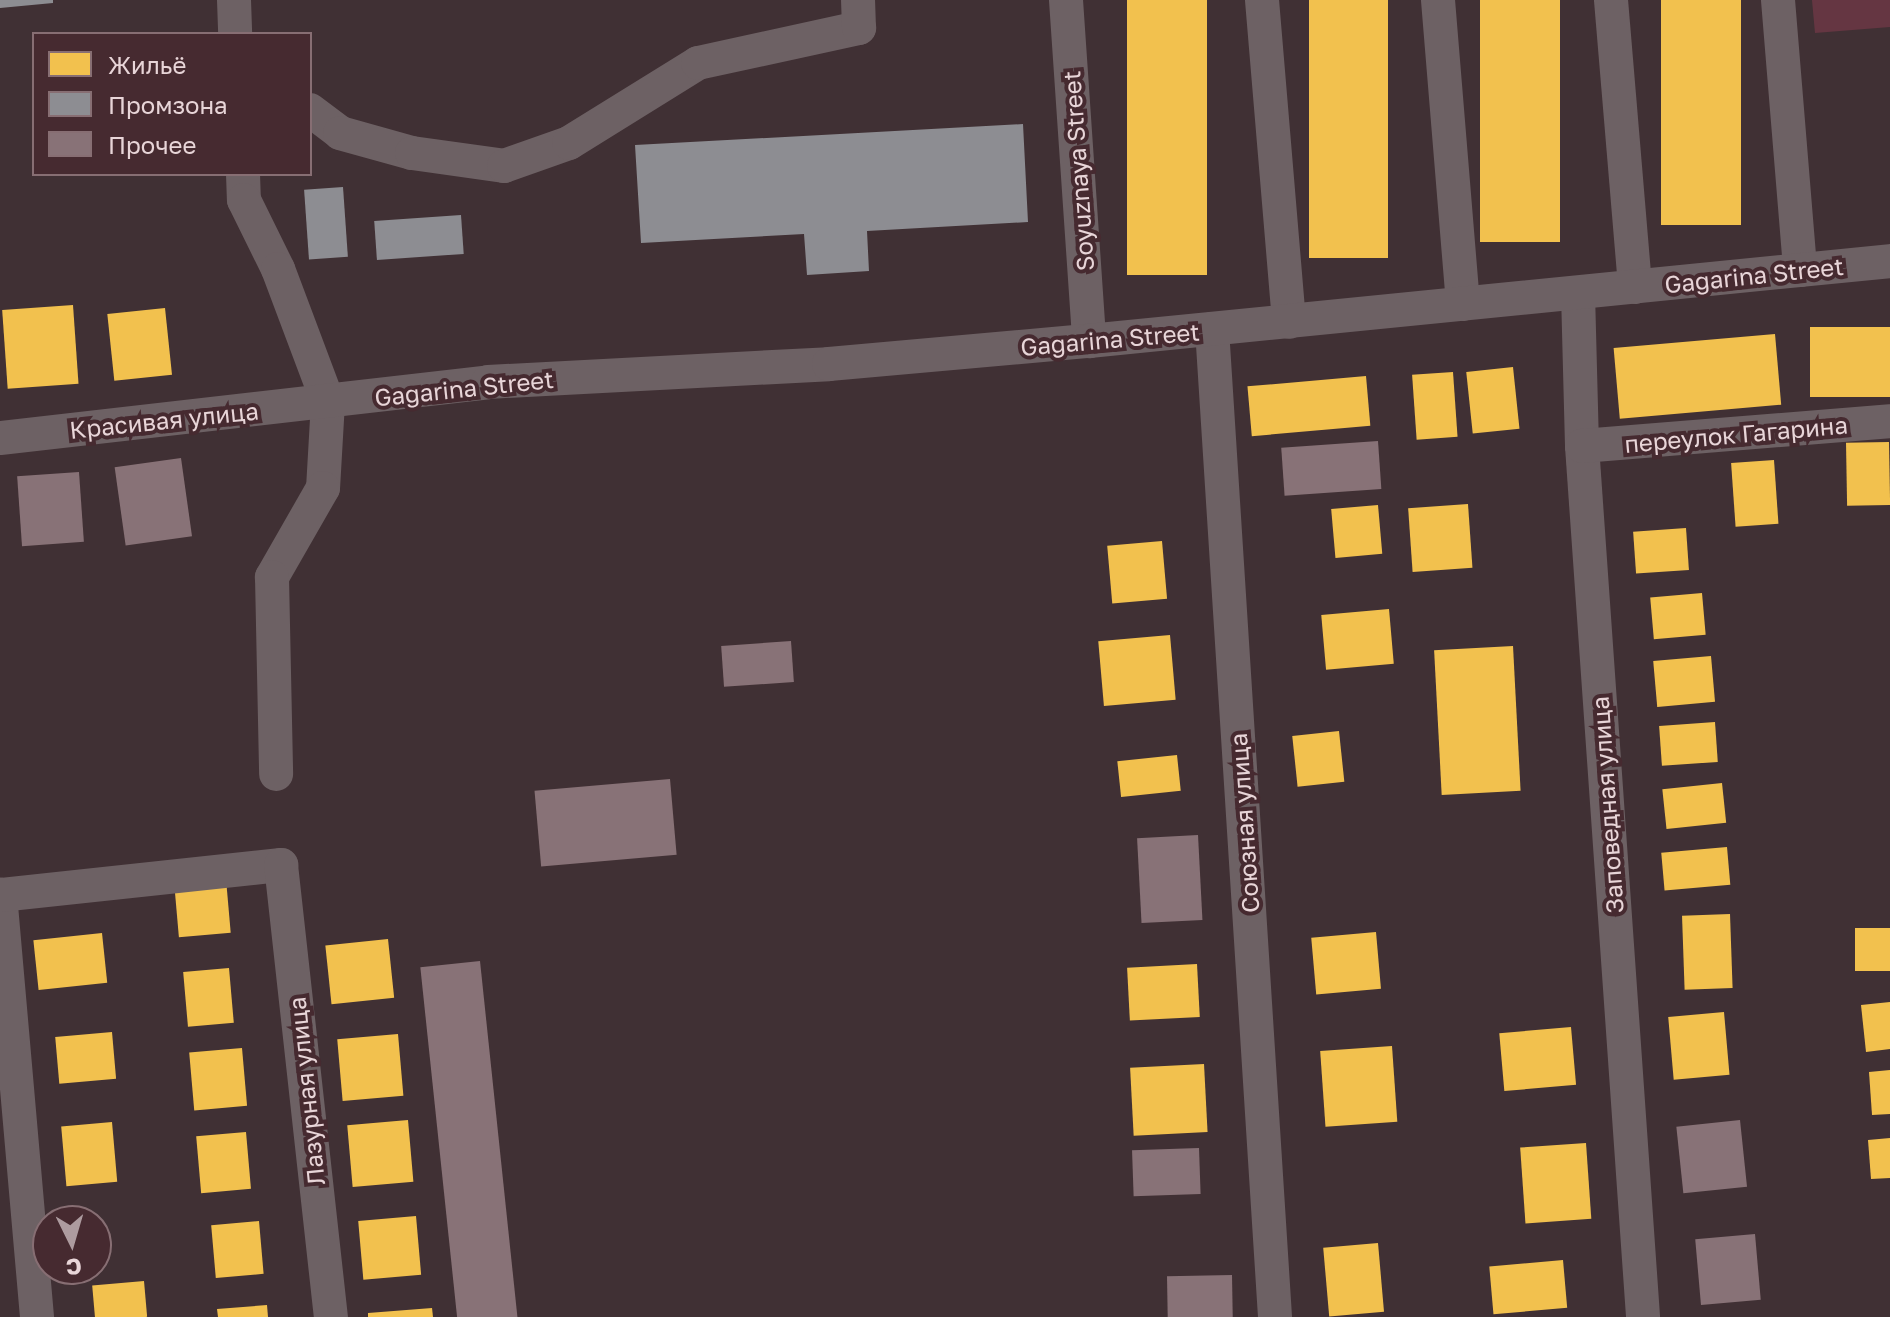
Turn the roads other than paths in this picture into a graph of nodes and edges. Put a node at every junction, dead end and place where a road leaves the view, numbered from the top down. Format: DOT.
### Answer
graph roads {
  1 [pos="234,0"];
  2 [pos="858,0"];
  3 [pos="1066,0"];
  4 [pos="1262,0"];
  5 [pos="1438,0"];
  6 [pos="1611,0"];
  7 [pos="1778,0"];
  8 [pos="235,32"];
  9 [pos="312,112"];
  10 [pos="243,176"];
  11 [pos="1890,261"];
  12 [pos="1800,270"];
  13 [pos="1635,287"];
  14 [pos="1578,293"];
  15 [pos="1463,304"];
  16 [pos="1289,322"];
  17 [pos="1212,329"];
  18 [pos="1089,341"];
  19 [pos="328,402"];
  20 [pos="1890,421"];
  21 [pos="0,438"];
  22 [pos="1582,446"];
  23 [pos="276,774"];
  24 [pos="0,895"];
  25 [pos="37,1317"];
  26 [pos="331,1317"];
  27 [pos="1275,1317"];
  28 [pos="1643,1317"];
  1 -- 8 [label="street"];
  2 -- 9 [label="street"];
  3 -- 18 [label="street, Soyuznaya Street"];
  4 -- 16 [label="street"];
  5 -- 15 [label="street"];
  6 -- 13 [label="street"];
  7 -- 12 [label="street"];
  10 -- 19 [label="street"];
  11 -- 12 [label="street, Gagarina Street"];
  12 -- 13 [label="street, Gagarina Street"];
  13 -- 14 [label="street, Gagarina Street"];
  14 -- 15 [label="street, Gagarina Street"];
  14 -- 22 [label="street, Заповедная улица"];
  15 -- 16 [label="street, Gagarina Street"];
  16 -- 17 [label="street, Gagarina Street"];
  17 -- 18 [label="street, Gagarina Street"];
  17 -- 27 [label="street, Союзная улица"];
  18 -- 19 [label="street, Gagarina Street"];
  19 -- 21 [label="street, Красивая улица"];
  19 -- 23 [label="street"];
  20 -- 22 [label="street, переулок Гагарина"];
  22 -- 28 [label="street, Заповедная улица"];
  24 -- 25 [label="street"];
  24 -- 26 [label="street, Лазурная улица"];
}
